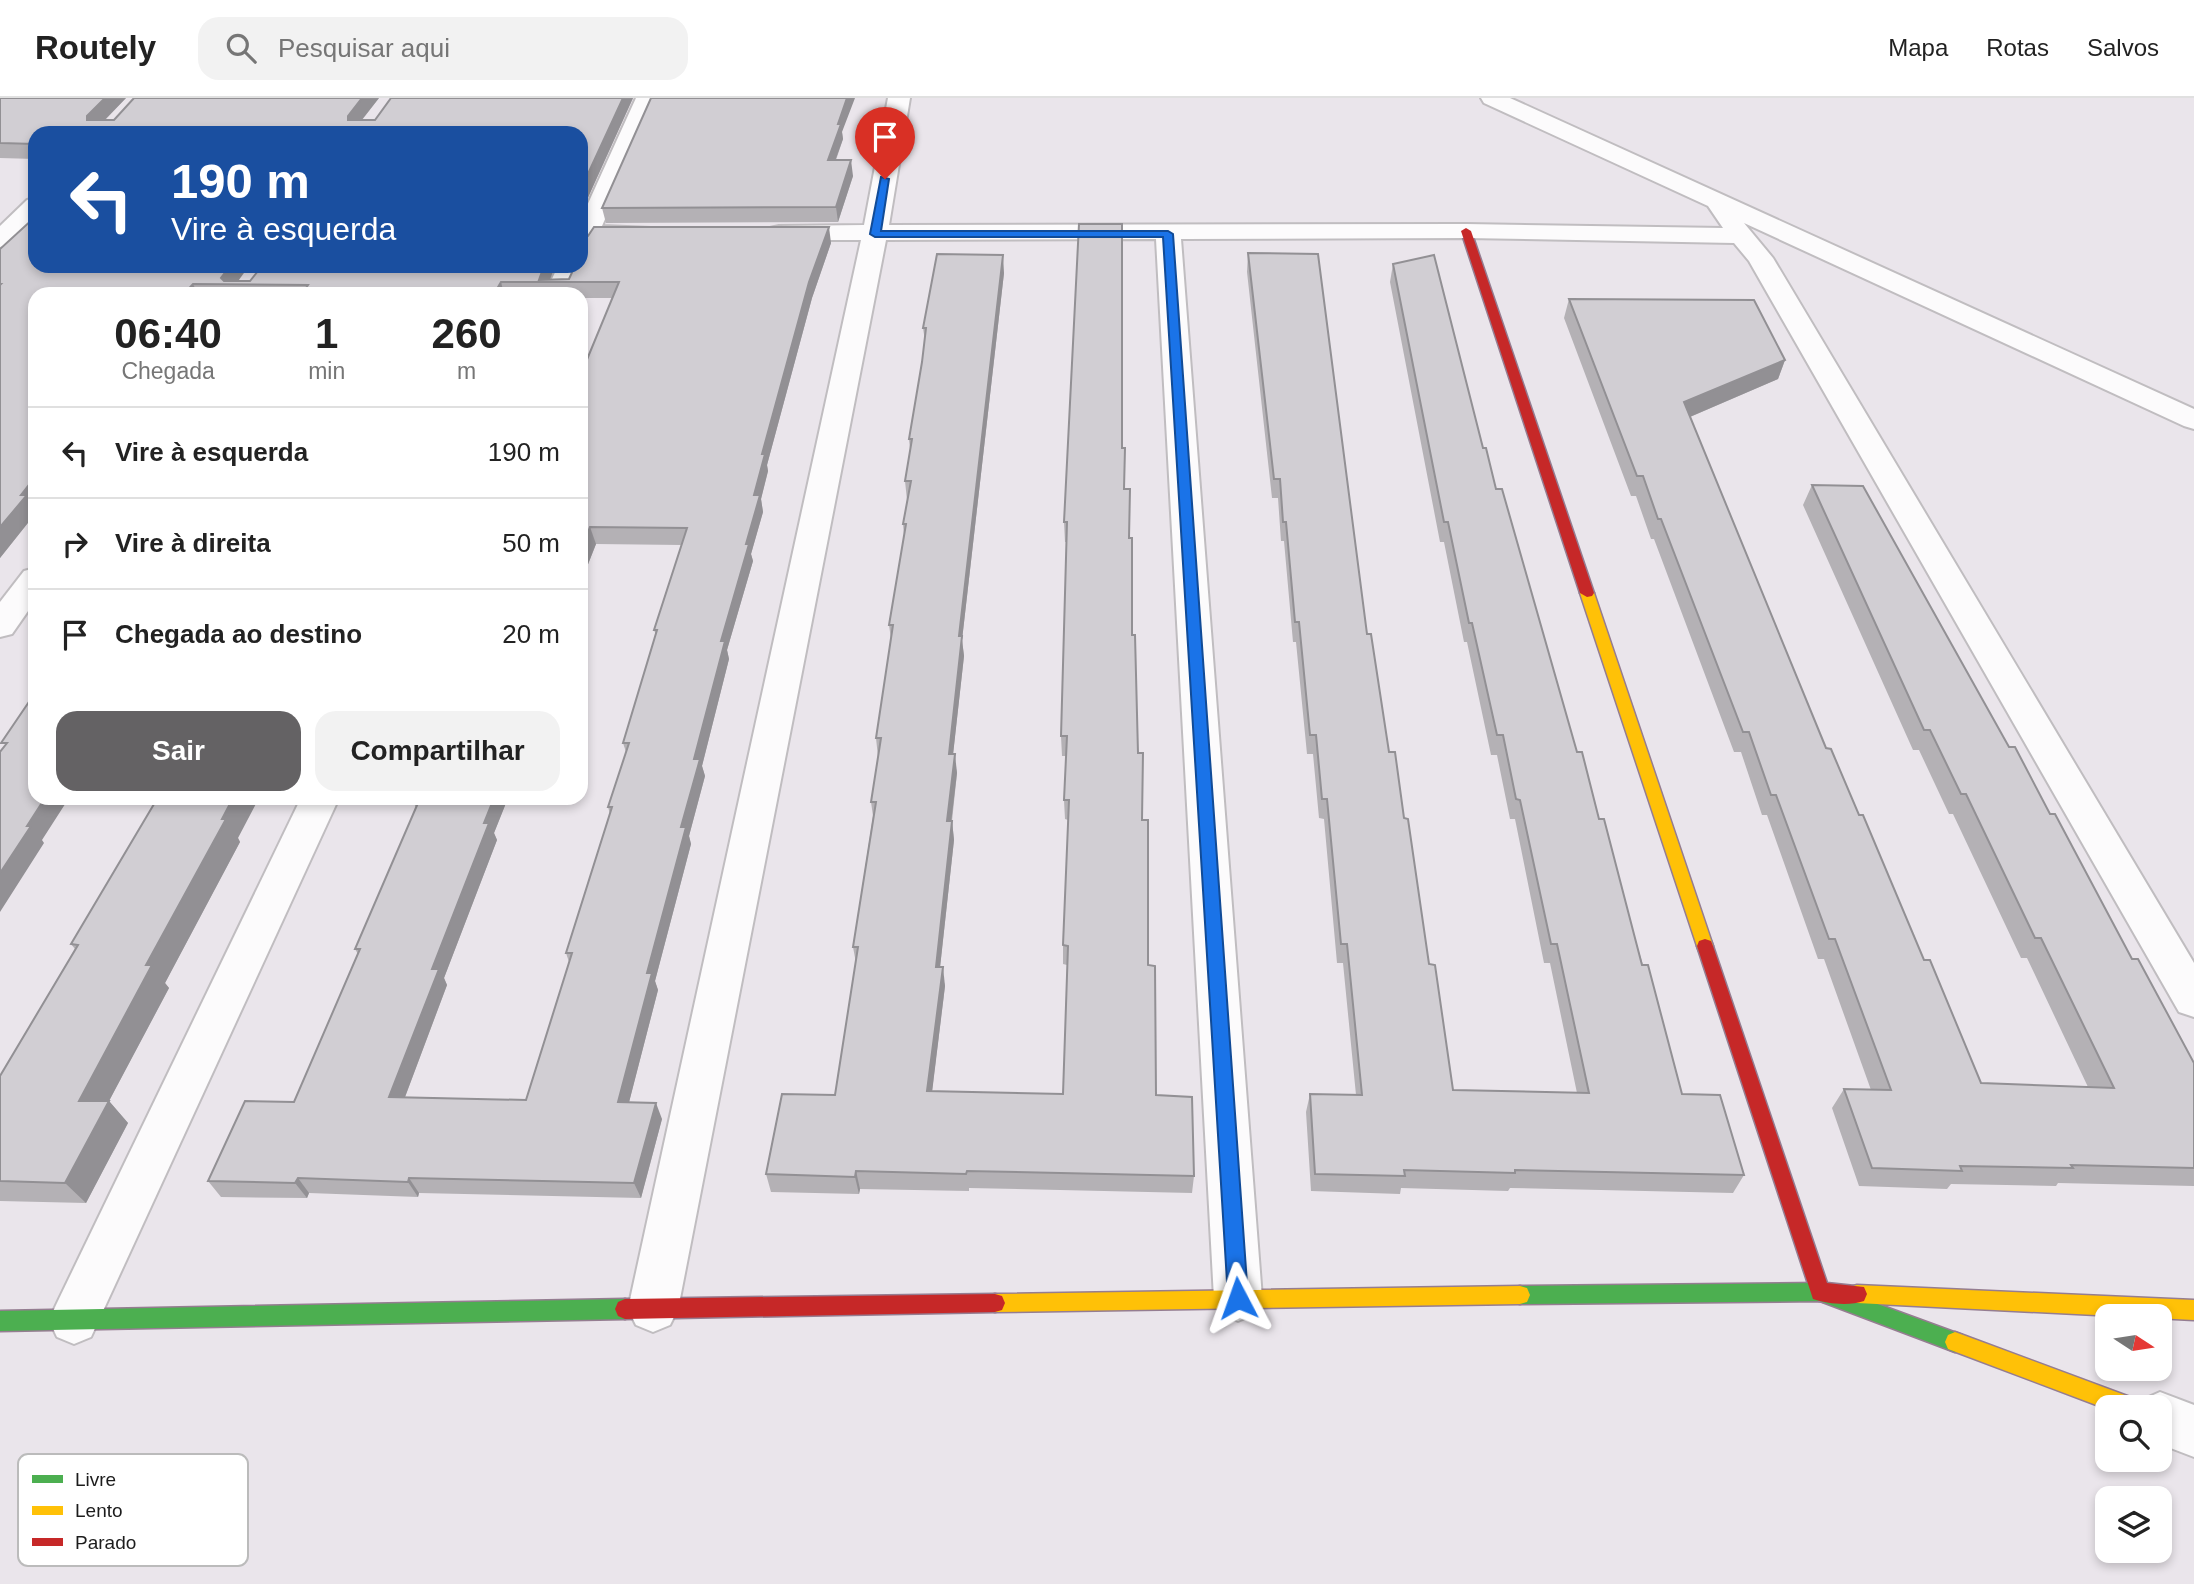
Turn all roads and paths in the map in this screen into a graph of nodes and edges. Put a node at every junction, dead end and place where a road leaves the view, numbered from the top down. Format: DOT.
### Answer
graph roads {
  1 [pos="647,98"];
  2 [pos="899,98"];
  3 [pos="1492,98"];
  4 [pos="1718,203"];
  5 [pos="28,211"];
  6 [pos="588,226"];
  7 [pos="1466,231"];
  8 [pos="28,233"];
  9 [pos="669,233"];
  10 [pos="752,233"];
  11 [pos="875,234"];
  12 [pos="1168,234"];
  13 [pos="2,235"];
  14 [pos="1741,236"];
  15 [pos="588,237"];
  16 [pos="2194,420"];
  17 [pos="28,588"];
  18 [pos="0,626"];
  19 [pos="317,805"];
  20 [pos="2194,1000"];
  21 [pos="1820,1292"];
  22 [pos="1238,1298"];
  23 [pos="653,1308"];
  24 [pos="2194,1310"];
  25 [pos="74,1320"];
  26 [pos="0,1321"];
  27 [pos="2098,1395"];
  28 [pos="2172,1422"];
  29 [pos="2194,1430"];
  1 -- 6 [label="street"];
  2 -- 11 [label="street"];
  3 -- 4 [label="street"];
  4 -- 14 [label="street"];
  4 -- 16 [label="street"];
  5 -- 13 [label="street"];
  7 -- 12 [label="street"];
  7 -- 14 [label="street"];
  7 -- 21 [label="street"];
  8 -- 13 [label="street"];
  9 -- 15 [label="street"];
  10 -- 11 [label="street"];
  11 -- 12 [label="street"];
  11 -- 23 [label="street"];
  12 -- 22 [label="street"];
  14 -- 20 [label="street"];
  17 -- 18 [label="street"];
  19 -- 25 [label="street"];
  21 -- 22 [label="street"];
  21 -- 24 [label="street"];
  21 -- 27 [label="street"];
  22 -- 23 [label="street"];
  23 -- 25 [label="street"];
  25 -- 26 [label="street"];
  28 -- 29 [label="street"];
}
